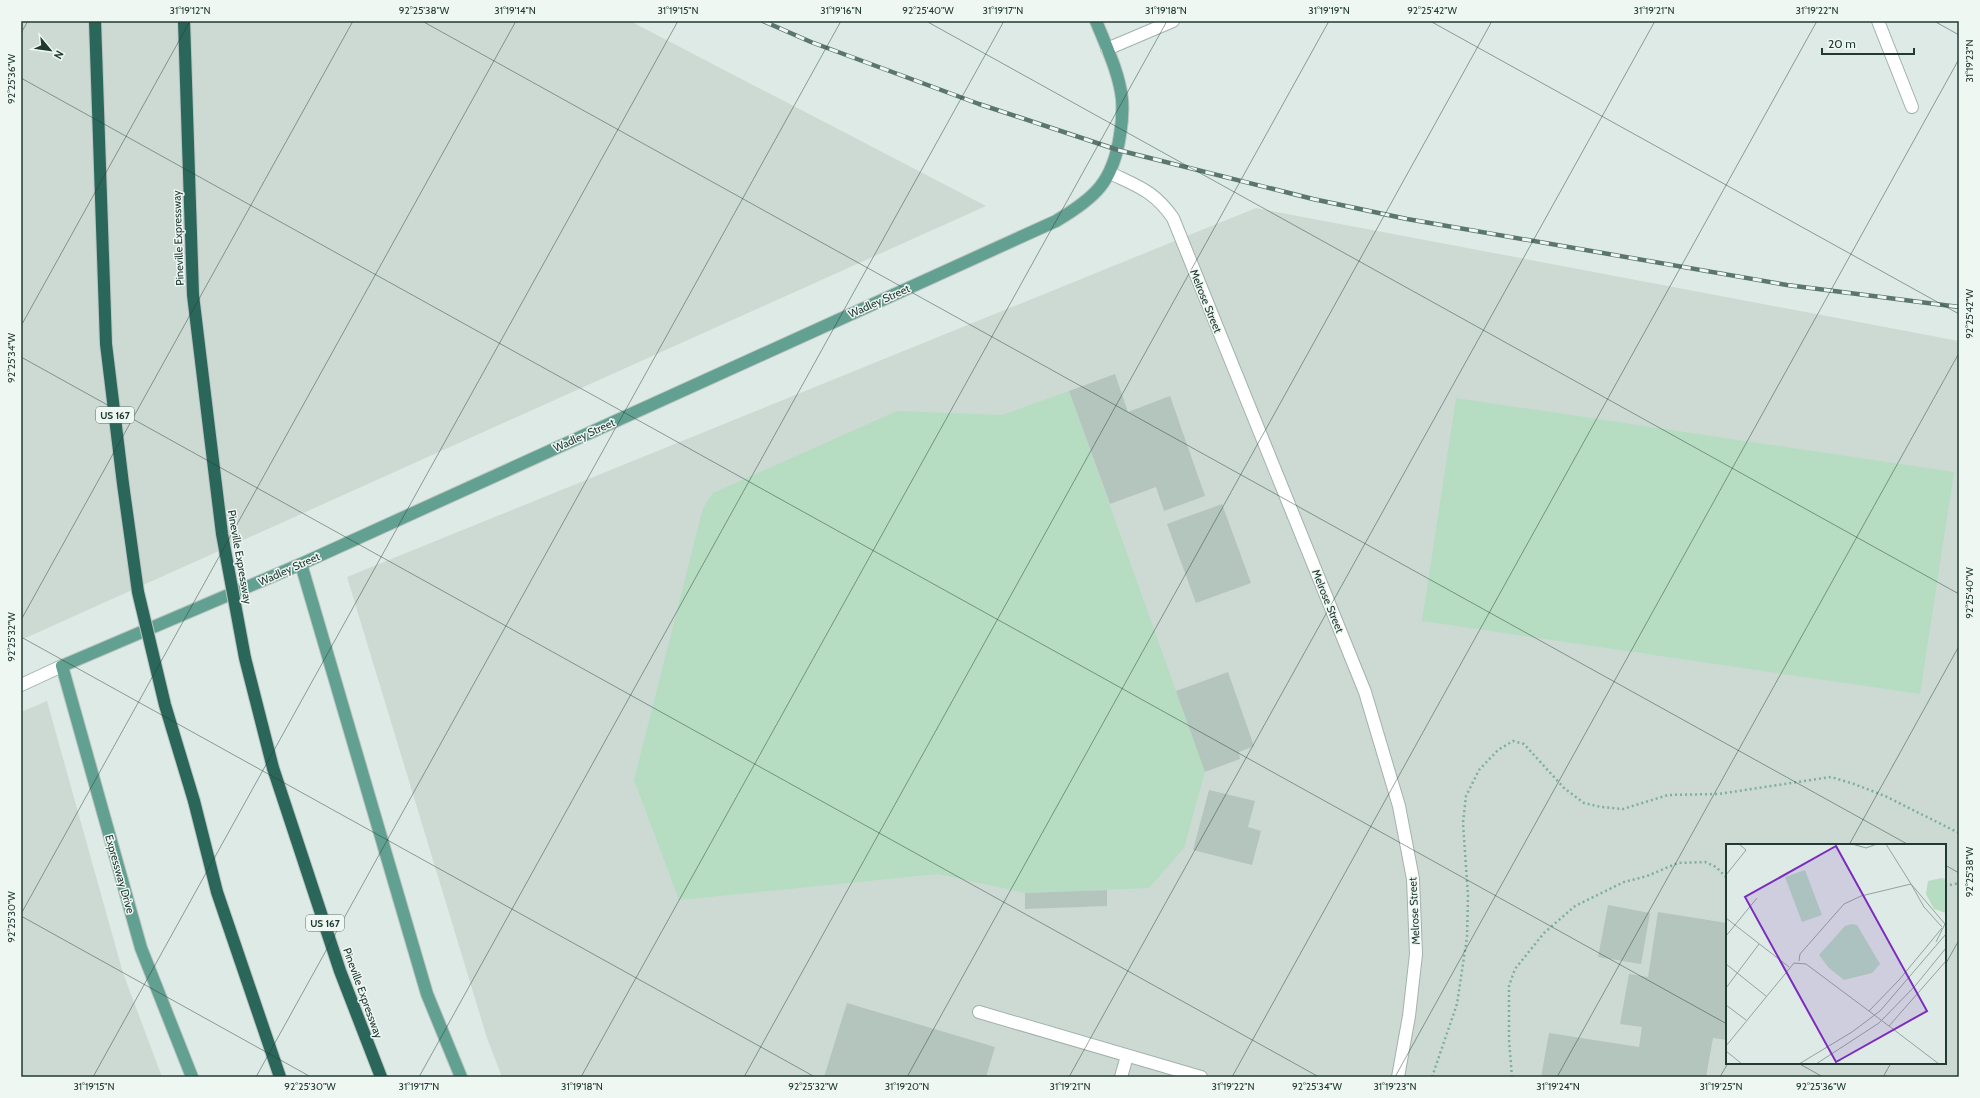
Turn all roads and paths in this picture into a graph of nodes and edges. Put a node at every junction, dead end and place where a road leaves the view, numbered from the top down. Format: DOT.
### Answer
graph roads {
  1 [pos="95,21"];
  2 [pos="184,21"];
  3 [pos="1096,21"];
  4 [pos="1173,21"];
  5 [pos="1878,21"];
  6 [pos="1107,49"];
  7 [pos="1912,106"];
  8 [pos="1110,173"];
  9 [pos="301,564"];
  10 [pos="62,666"];
  11 [pos="21,685"];
  12 [pos="1959,833"];
  13 [pos="1726,877"];
  14 [pos="1959,884"];
  15 [pos="1946,886"];
  16 [pos="979,1012"];
  17 [pos="1127,1056"];
  18 [pos="192,1077"];
  19 [pos="280,1077"];
  20 [pos="381,1077"];
  21 [pos="461,1077"];
  22 [pos="1121,1077"];
  23 [pos="1201,1077"];
  24 [pos="1398,1077"];
  25 [pos="1432,1077"];
  26 [pos="1512,1077"];
  1 -- 19 [label="highway, US 167, bridge"];
  2 -- 20 [label="highway, Pineville Expressway / US 167, bridge"];
  3 -- 6 [label="main road"];
  4 -- 6 [label="street"];
  5 -- 7 [label="street"];
  6 -- 8 [label="main road, Wadley Street"];
  8 -- 9 [label="main road, Wadley Street"];
  8 -- 24 [label="street, Melrose Street"];
  9 -- 10 [label="main road, Wadley Street"];
  9 -- 21 [label="main road"];
  10 -- 11 [label="street, Wadley Street"];
  10 -- 18 [label="main road, Expressway Drive"];
  12 -- 25 [label="path"];
  13 -- 26 [label="path"];
  14 -- 15 [label="path"];
  16 -- 17 [label="street"];
  17 -- 22 [label="street"];
  17 -- 23 [label="street"];
}
